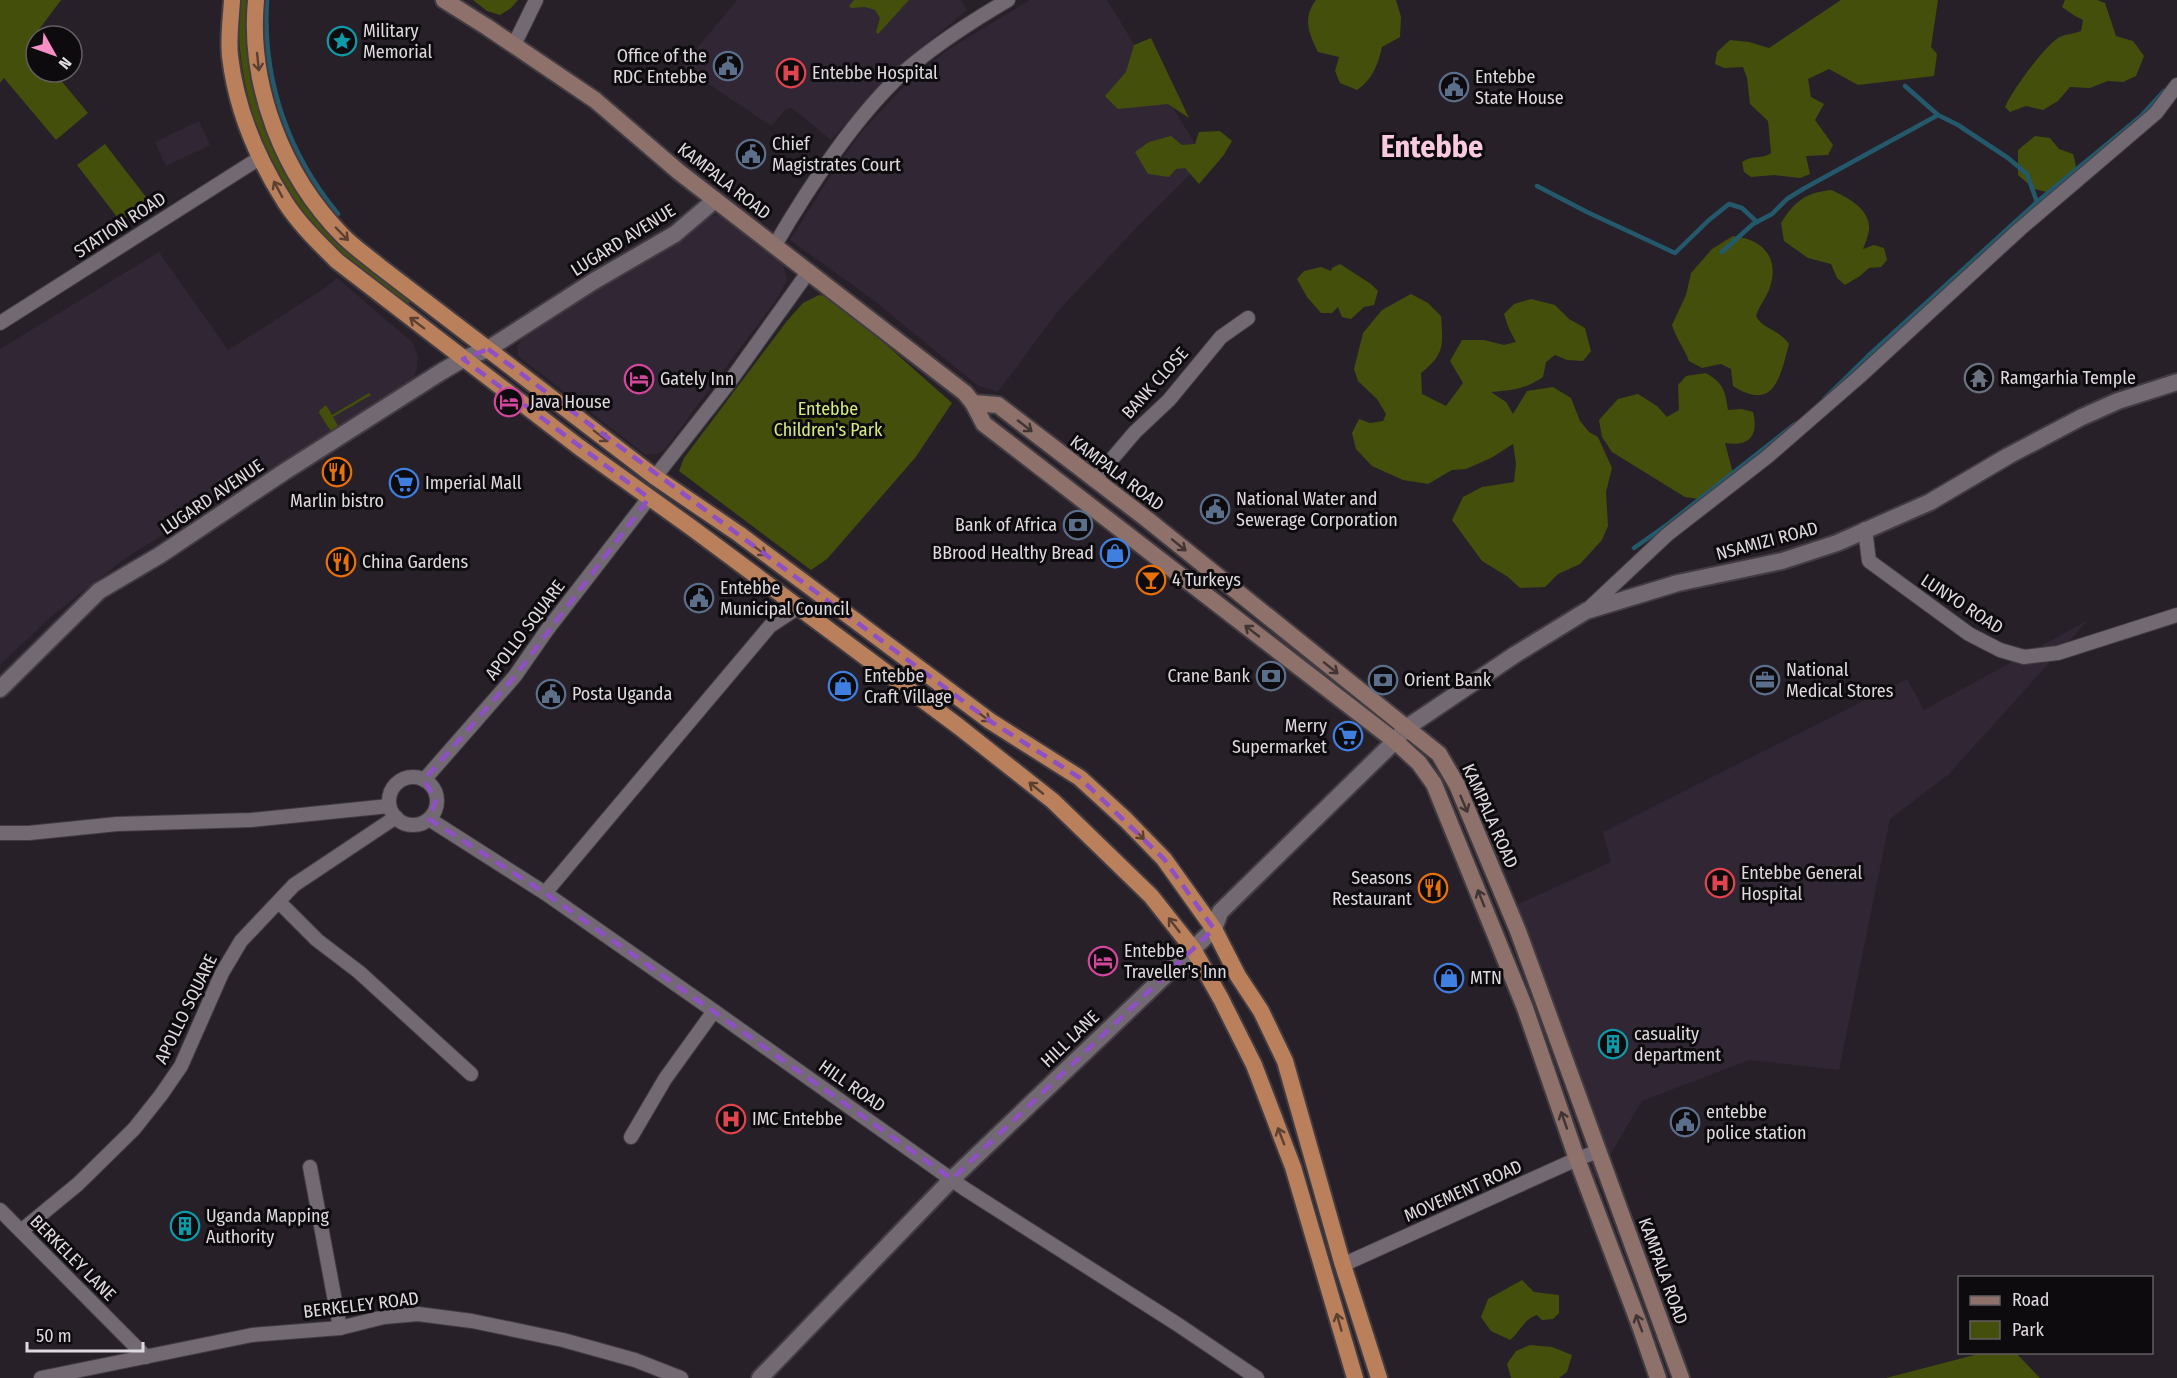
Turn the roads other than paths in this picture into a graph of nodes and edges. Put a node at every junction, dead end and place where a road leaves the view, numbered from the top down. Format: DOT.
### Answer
graph roads {
  1 [pos="232,0"];
  2 [pos="256,0"];
  3 [pos="444,0"];
  4 [pos="536,0"];
  5 [pos="1008,0"];
  6 [pos="514,45"];
  7 [pos="2177,85"];
  8 [pos="261,157"];
  9 [pos="715,200"];
  10 [pos="775,245"];
  11 [pos="809,271"];
  12 [pos="1248,318"];
  13 [pos="0,323"];
  14 [pos="488,349"];
  15 [pos="464,359"];
  16 [pos="2177,382"];
  17 [pos="974,403"];
  18 [pos="655,477"];
  19 [pos="1094,480"];
  20 [pos="649,498"];
  21 [pos="1865,530"];
  22 [pos="800,608"];
  23 [pos="1586,611"];
  24 [pos="2177,615"];
  25 [pos="0,689"];
  26 [pos="1400,735"];
  27 [pos="424,780"];
  28 [pos="392,812"];
  29 [pos="429,819"];
  30 [pos="0,833"];
  31 [pos="545,893"];
  32 [pos="279,902"];
  33 [pos="1214,929"];
  34 [pos="1518,931"];
  35 [pos="1498,938"];
  36 [pos="1193,949"];
  37 [pos="714,1011"];
  38 [pos="471,1074"];
  39 [pos="631,1137"];
  40 [pos="1599,1152"];
  41 [pos="1577,1159"];
  42 [pos="310,1167"];
  43 [pos="952,1179"];
  44 [pos="0,1210"];
  45 [pos="21,1231"];
  46 [pos="1342,1263"];
  47 [pos="340,1328"];
  48 [pos="146,1357"];
  49 [pos="41,1378"];
  50 [pos="681,1378"];
  51 [pos="760,1378"];
  52 [pos="1257,1378"];
  53 [pos="1355,1378"];
  54 [pos="1379,1378"];
  55 [pos="1658,1378"];
  56 [pos="1681,1378"];
  1 -- 8 [label="highway"];
  2 -- 14 [label="highway, one-way"];
  3 -- 6 [label="main road, KAMPALA ROAD"];
  4 -- 6 [label="street"];
  5 -- 10 [label="street"];
  6 -- 9 [label="main road, KAMPALA ROAD"];
  7 -- 23 [label="street"];
  8 -- 13 [label="street, STATION ROAD"];
  15 -- 8 [label="highway, one-way"];
  9 -- 10 [label="main road, KAMPALA ROAD"];
  9 -- 14 [label="street, LUGARD AVENUE"];
  10 -- 11 [label="main road, KAMPALA ROAD"];
  11 -- 17 [label="main road, KAMPALA ROAD"];
  11 -- 18 [label="street"];
  12 -- 19 [label="street, BANK CLOSE"];
  14 -- 15 [label="street, LUGARD AVENUE"];
  14 -- 18 [label="highway, one-way"];
  15 -- 20 [label="highway"];
  15 -- 25 [label="street, LUGARD AVENUE"];
  16 -- 21 [label="street, NSAMIZI ROAD"];
  17 -- 19 [label="main road, KAMPALA ROAD, one-way"];
  26 -- 17 [label="main road, KAMPALA ROAD, one-way"];
  18 -- 33 [label="highway, one-way"];
  19 -- 26 [label="main road, KAMPALA ROAD, one-way"];
  20 -- 22 [label="highway"];
  20 -- 27 [label="street, APOLLO SQUARE"];
  21 -- 23 [label="street, NSAMIZI ROAD"];
  21 -- 24 [label="street, LUNYO ROAD"];
  22 -- 31 [label="street"];
  36 -- 22 [label="highway, one-way"];
  23 -- 26 [label="street, NSAMIZI ROAD"];
  26 -- 33 [label="street, HILL LANE"];
  26 -- 34 [label="main road, KAMPALA ROAD, one-way"];
  35 -- 26 [label="main road, KAMPALA ROAD, one-way"];
  27 -- 28 [label="street"];
  27 -- 29 [label="street"];
  28 -- 29 [label="street"];
  28 -- 30 [label="street"];
  28 -- 32 [label="street, APOLLO SQUARE"];
  29 -- 31 [label="street, HILL ROAD"];
  31 -- 37 [label="street, HILL ROAD"];
  32 -- 38 [label="street"];
  32 -- 45 [label="street, APOLLO SQUARE"];
  33 -- 36 [label="street, HILL LANE"];
  33 -- 46 [label="highway"];
  34 -- 35 [label="main road"];
  34 -- 40 [label="main road, KAMPALA ROAD"];
  41 -- 35 [label="main road, KAMPALA ROAD, one-way"];
  36 -- 43 [label="street, HILL LANE"];
  53 -- 36 [label="highway, one-way"];
  37 -- 39 [label="street"];
  37 -- 43 [label="street, HILL ROAD"];
  40 -- 41 [label="street, MOVEMENT ROAD"];
  40 -- 56 [label="main road, KAMPALA ROAD"];
  41 -- 46 [label="street, MOVEMENT ROAD"];
  55 -- 41 [label="main road, KAMPALA ROAD, one-way"];
  42 -- 47 [label="street"];
  43 -- 51 [label="street, HILL LANE"];
  43 -- 52 [label="street, HILL ROAD"];
  44 -- 45 [label="street, BERKELEY LANE"];
  45 -- 48 [label="street, BERKELEY LANE"];
  46 -- 54 [label="highway"];
  47 -- 48 [label="street, BERKELEY ROAD"];
  47 -- 50 [label="street, BERKELEY ROAD"];
  48 -- 49 [label="street, BERKELEY ROAD"];
}
